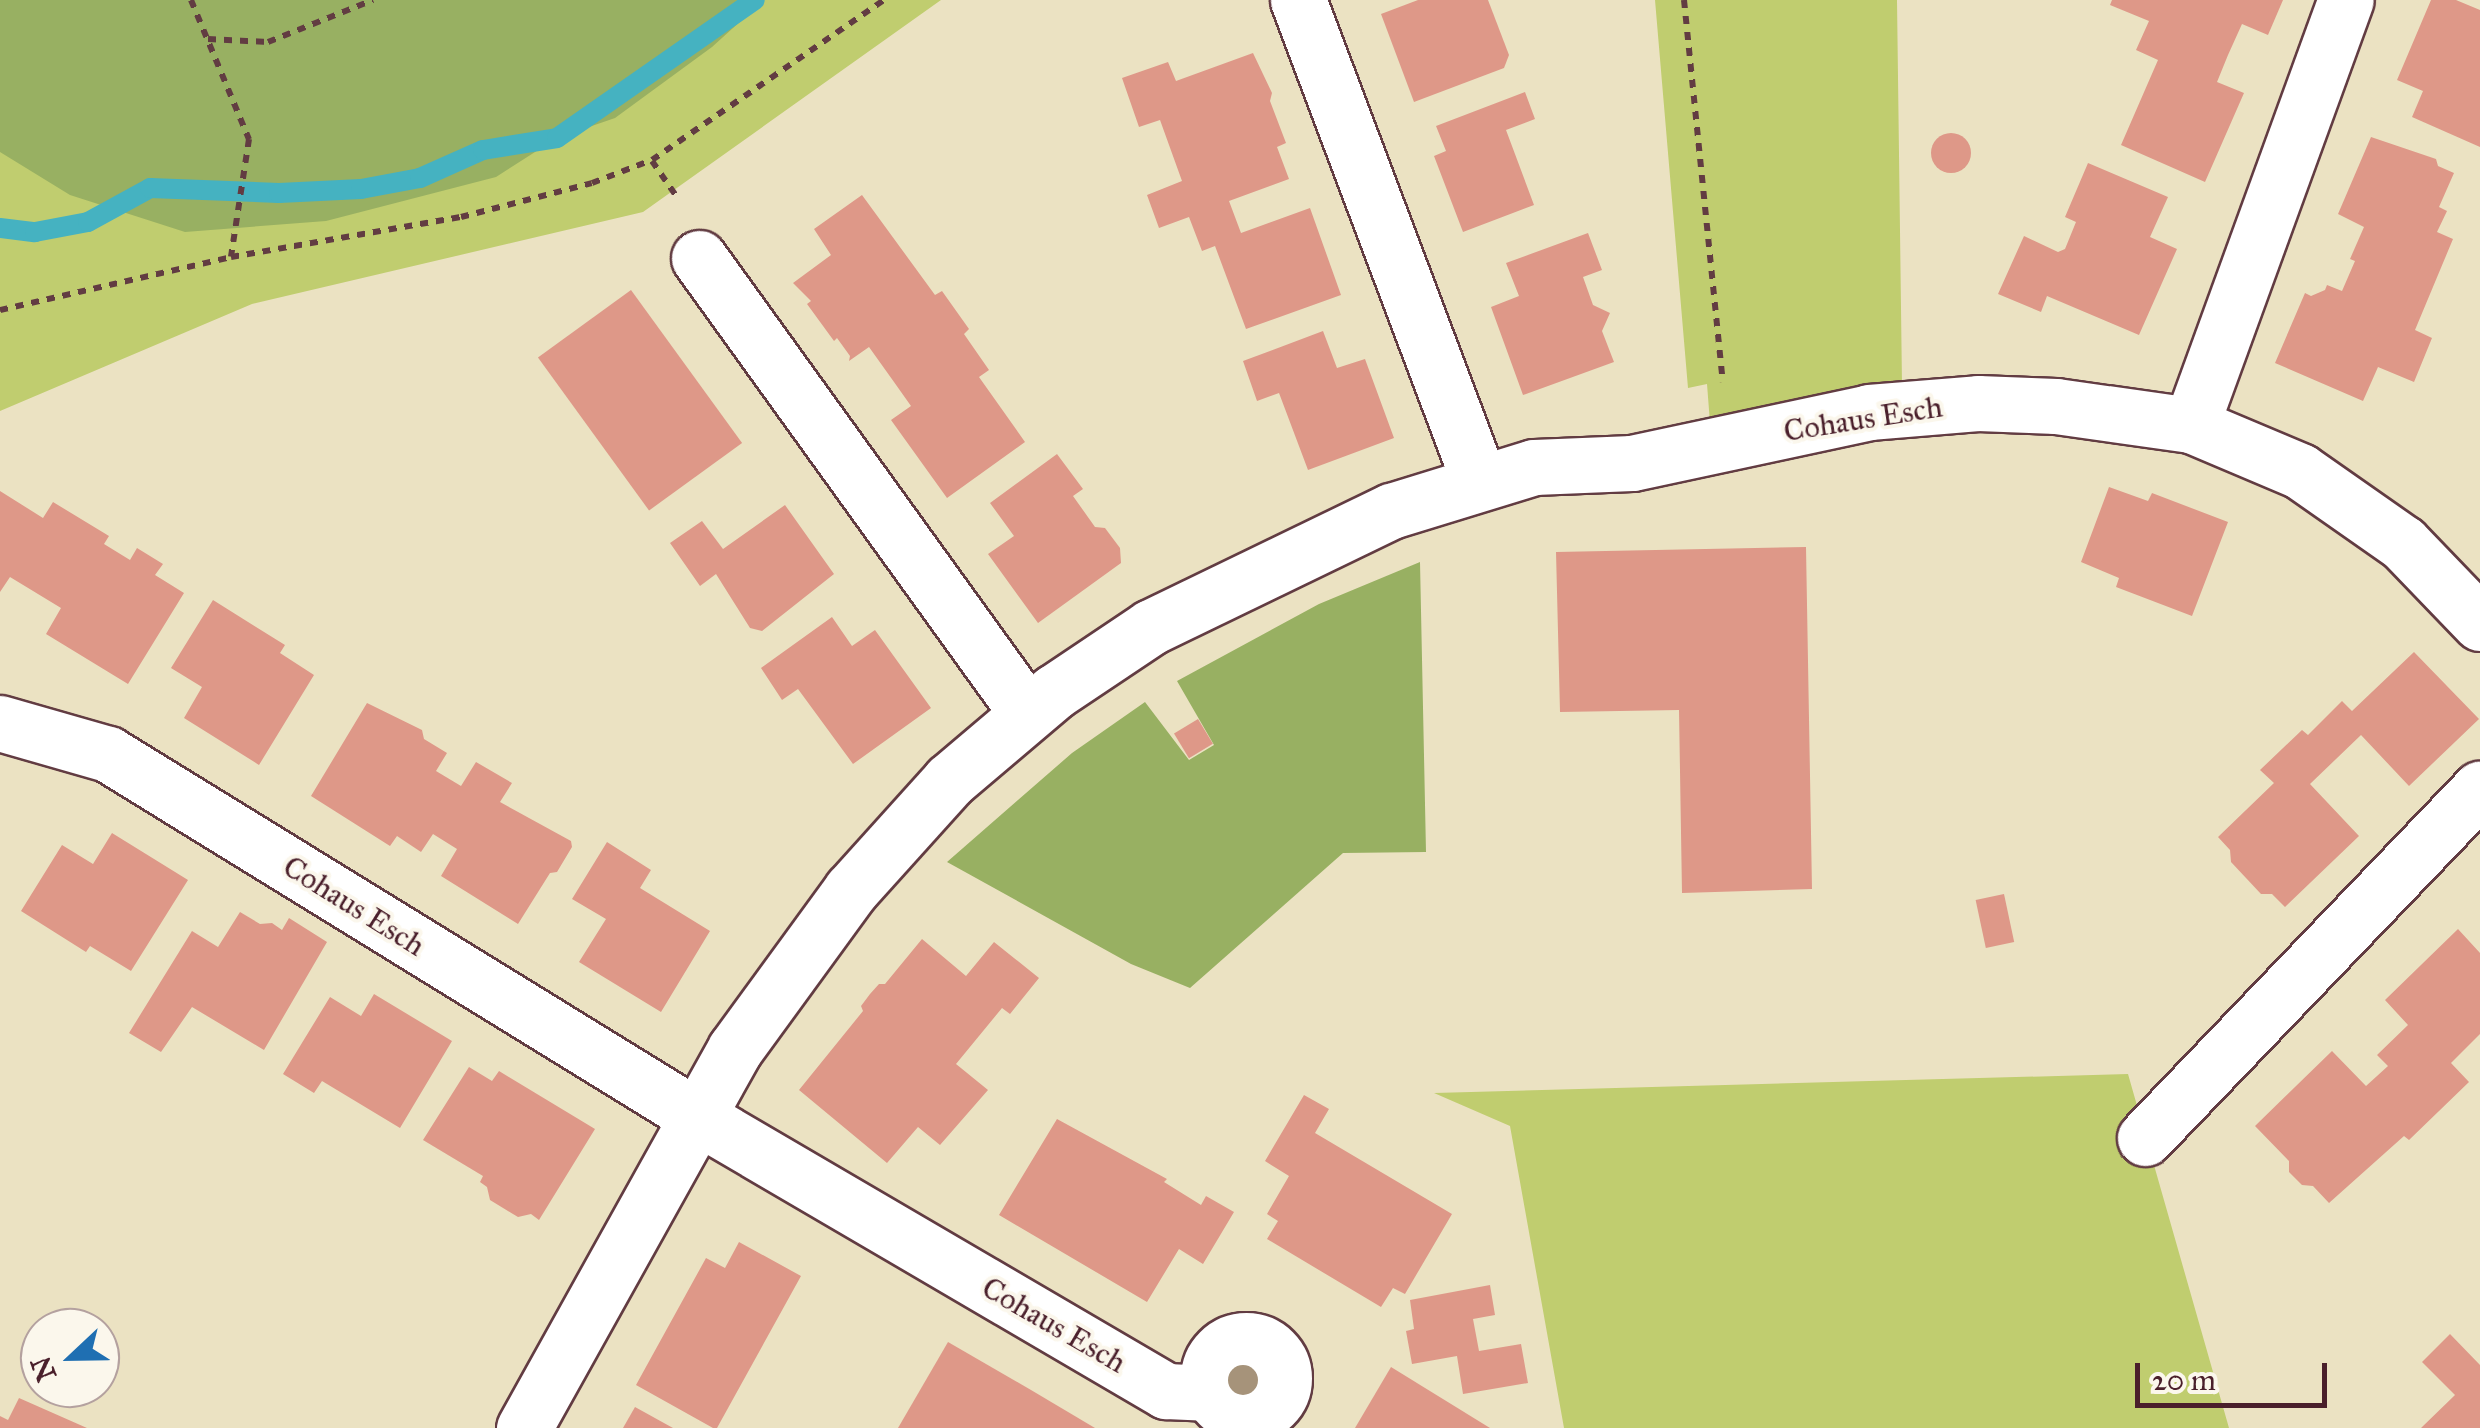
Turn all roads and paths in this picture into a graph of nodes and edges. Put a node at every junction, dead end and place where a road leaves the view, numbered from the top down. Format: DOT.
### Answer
graph roads {
  1 [pos="191,0"];
  2 [pos="372,0"];
  3 [pos="884,0"];
  4 [pos="1298,0"];
  5 [pos="1684,0"];
  6 [pos="2346,0"];
  7 [pos="208,39"];
  8 [pos="231,257"];
  9 [pos="700,258"];
  10 [pos="0,310"];
  11 [pos="2190,425"];
  12 [pos="1729,445"];
  13 [pos="1480,483"];
  14 [pos="2480,623"];
  15 [pos="1027,714"];
  16 [pos="0,723"];
  17 [pos="2480,790"];
  18 [pos="696,1116"];
  19 [pos="2146,1138"];
  20 [pos="1212,1393"];
  21 [pos="524,1428"];
  1 -- 7 [label="path"];
  2 -- 7 [label="path"];
  3 -- 8 [label="path"];
  4 -- 13 [label="street"];
  5 -- 12 [label="path"];
  6 -- 11 [label="street"];
  7 -- 8 [label="path"];
  8 -- 10 [label="path"];
  9 -- 15 [label="street"];
  11 -- 12 [label="street, Cohaus Esch"];
  11 -- 14 [label="street, Cohaus Esch"];
  12 -- 13 [label="street, Cohaus Esch"];
  13 -- 15 [label="street, Cohaus Esch"];
  15 -- 18 [label="street, Cohaus Esch"];
  16 -- 18 [label="street, Cohaus Esch"];
  17 -- 19 [label="street"];
  18 -- 20 [label="street, Cohaus Esch"];
  18 -- 21 [label="street, Cohaus Esch"];
}
